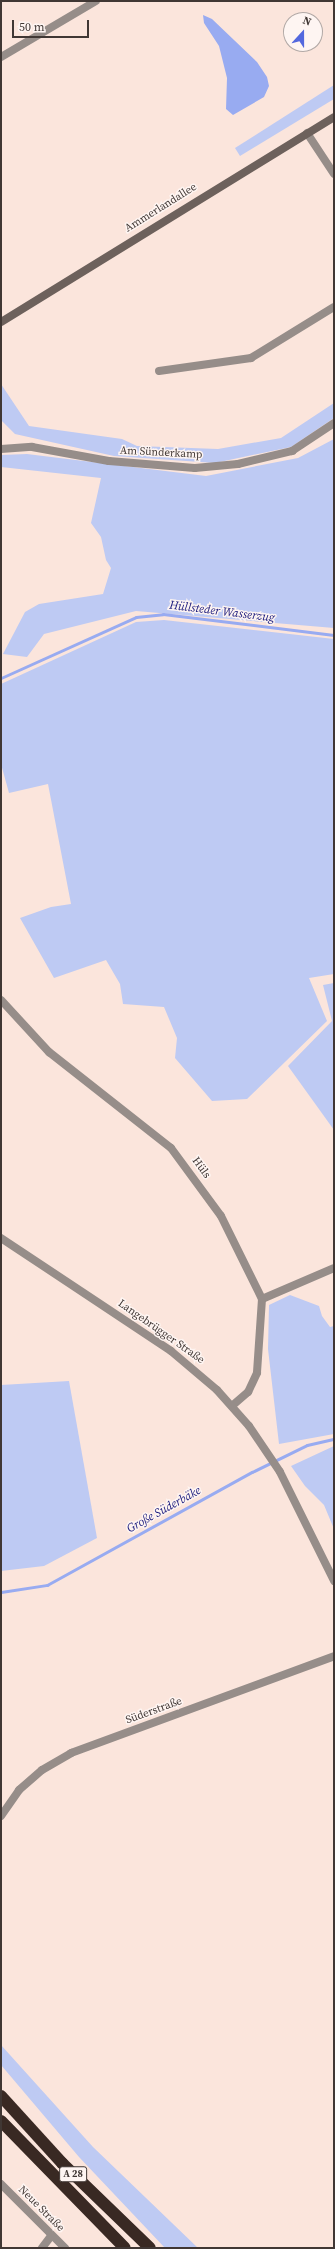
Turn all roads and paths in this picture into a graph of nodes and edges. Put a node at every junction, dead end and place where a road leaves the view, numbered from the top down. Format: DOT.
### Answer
graph roads {
  1 [pos="96,1"];
  2 [pos="1,57"];
  3 [pos="334,117"];
  4 [pos="307,133"];
  5 [pos="334,174"];
  6 [pos="334,307"];
  7 [pos="1,322"];
  8 [pos="158,371"];
  9 [pos="334,422"];
  10 [pos="1,449"];
  11 [pos="1,1000"];
  12 [pos="1,1238"];
  13 [pos="334,1268"];
  14 [pos="262,1299"];
  15 [pos="232,1406"];
  16 [pos="334,1581"];
  17 [pos="334,1656"];
  18 [pos="1,1816"];
  19 [pos="1,2096"];
  20 [pos="1,2121"];
  21 [pos="1,2184"];
  22 [pos="51,2236"];
  23 [pos="42,2248"];
  24 [pos="65,2248"];
  25 [pos="125,2248"];
  26 [pos="150,2248"];
  1 -- 2 [label="street"];
  3 -- 4 [label="main road, Ammerlandallee"];
  4 -- 5 [label="street"];
  4 -- 7 [label="main road, Ammerlandallee"];
  6 -- 8 [label="street"];
  9 -- 10 [label="street, Am Sünderkamp"];
  11 -- 14 [label="street, Hüls"];
  12 -- 15 [label="street, Langebrügger Straße"];
  13 -- 14 [label="street"];
  14 -- 15 [label="street"];
  15 -- 16 [label="street, Langebrügger Straße"];
  17 -- 18 [label="street, Süderstraße"];
  19 -- 26 [label="highway, A 28"];
  20 -- 25 [label="highway, A 28"];
  21 -- 22 [label="street, Neue Straße"];
  22 -- 23 [label="street"];
  22 -- 24 [label="street, Neue Straße"];
}
